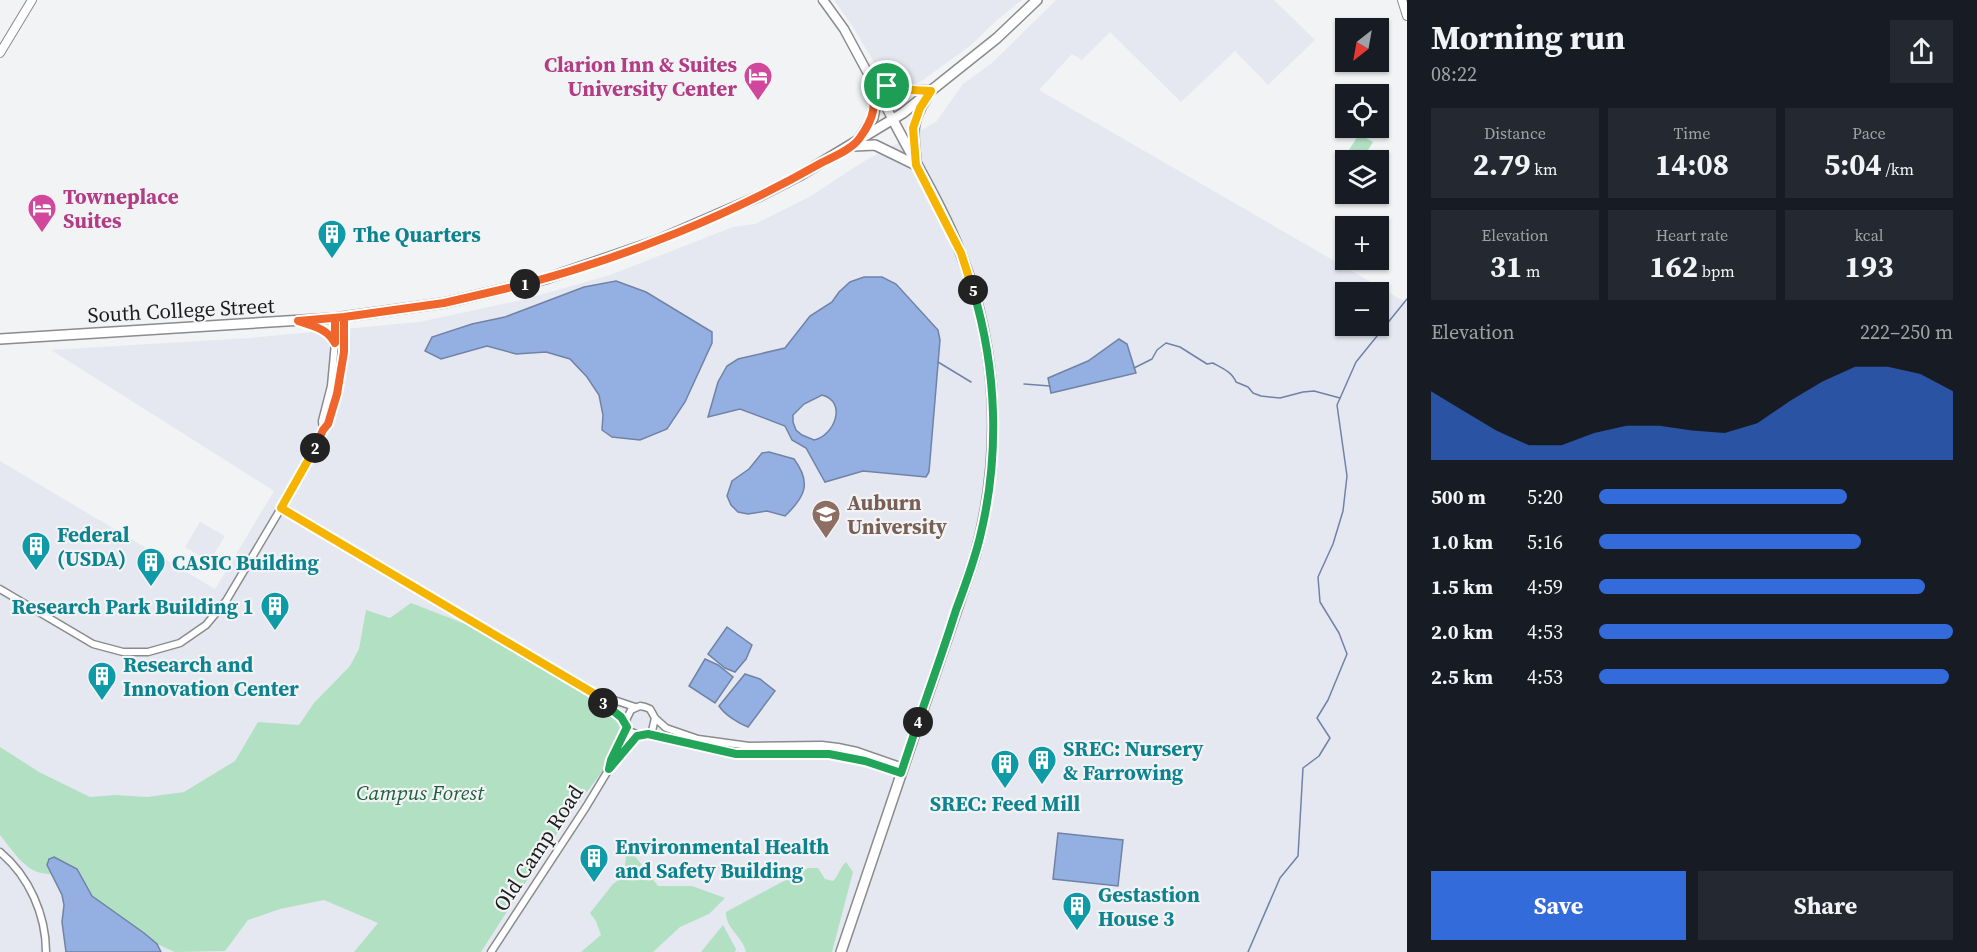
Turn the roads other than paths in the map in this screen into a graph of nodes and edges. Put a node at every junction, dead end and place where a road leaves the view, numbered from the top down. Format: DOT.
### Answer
graph roads {
  1 [pos="32,0"];
  2 [pos="823,0"];
  3 [pos="1037,0"];
  4 [pos="1402,0"];
  5 [pos="1406,11"];
  6 [pos="0,53"];
  7 [pos="872,80"];
  8 [pos="931,91"];
  9 [pos="893,120"];
  10 [pos="858,141"];
  11 [pos="849,147"];
  12 [pos="916,165"];
  13 [pos="339,317"];
  14 [pos="298,321"];
  15 [pos="0,339"];
  16 [pos="335,343"];
  17 [pos="323,430"];
  18 [pos="281,508"];
  19 [pos="0,589"];
  20 [pos="593,693"];
  21 [pos="634,707"];
  22 [pos="655,718"];
  23 [pos="626,725"];
  24 [pos="648,734"];
  25 [pos="637,736"];
  26 [pos="609,769"];
  27 [pos="902,770"];
  28 [pos="0,852"];
  29 [pos="46,952"];
  30 [pos="491,952"];
  31 [pos="841,952"];
  1 -- 6 [label="street"];
  2 -- 7 [label="main road"];
  3 -- 8 [label="main road, South College Street"];
  4 -- 5 [label="street"];
  7 -- 8 [label="main road"];
  7 -- 9 [label="main road"];
  7 -- 10 [label="main road"];
  8 -- 9 [label="main road, South College Street"];
  8 -- 12 [label="main road"];
  9 -- 10 [label="main road, South College Street"];
  9 -- 12 [label="main road"];
  10 -- 11 [label="main road, South College Street"];
  11 -- 12 [label="main road"];
  11 -- 13 [label="main road, South College Street"];
  12 -- 27 [label="main road"];
  13 -- 14 [label="main road, South College Street"];
  13 -- 16 [label="street"];
  13 -- 17 [label="street"];
  14 -- 15 [label="main road, South College Street"];
  14 -- 16 [label="street"];
  16 -- 17 [label="street"];
  17 -- 18 [label="street"];
  18 -- 19 [label="street"];
  18 -- 20 [label="street"];
  20 -- 21 [label="street"];
  20 -- 23 [label="street"];
  21 -- 22 [label="street"];
  21 -- 23 [label="street"];
  22 -- 24 [label="street"];
  22 -- 27 [label="street"];
  23 -- 25 [label="street"];
  23 -- 26 [label="street"];
  24 -- 25 [label="street"];
  24 -- 27 [label="street"];
  25 -- 26 [label="street, Old Camp Road"];
  26 -- 30 [label="street, Old Camp Road"];
  27 -- 31 [label="main road"];
  28 -- 29 [label="street"];
}
